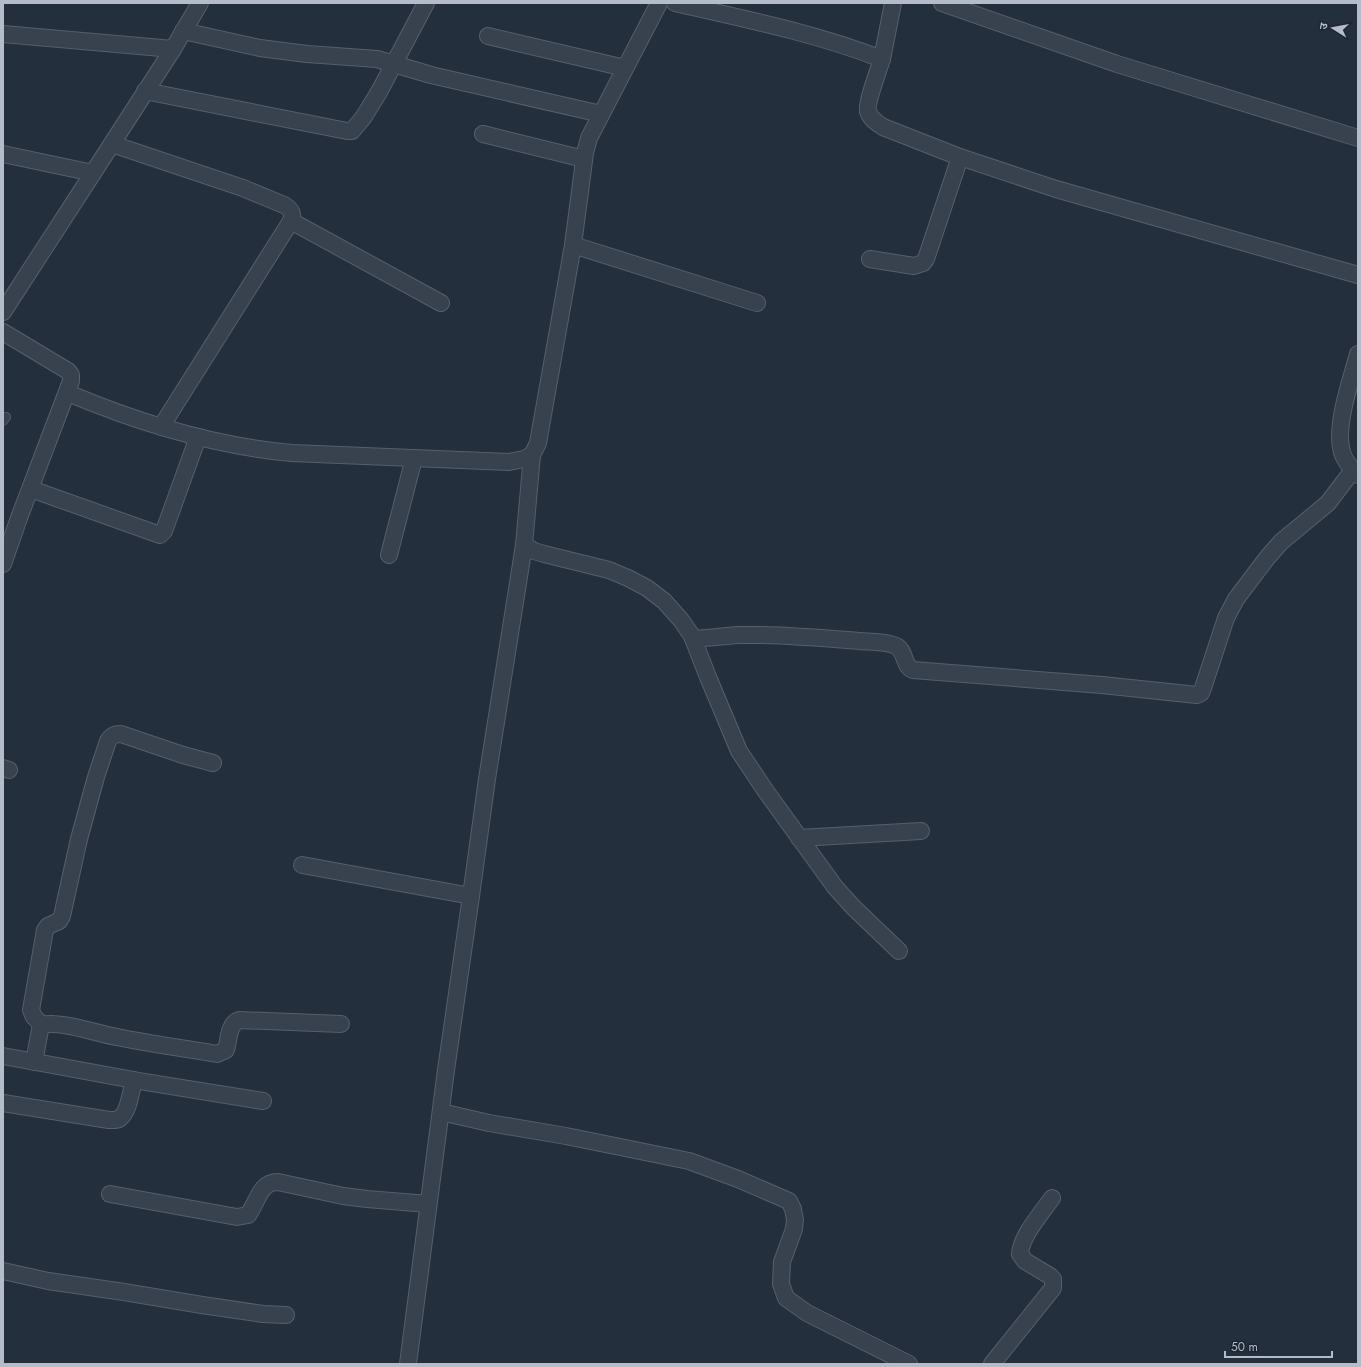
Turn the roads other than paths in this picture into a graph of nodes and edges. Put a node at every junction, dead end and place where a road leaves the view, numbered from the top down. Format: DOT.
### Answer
graph roads {
  1 [pos="200,3"];
  2 [pos="426,3"];
  3 [pos="660,3"];
  4 [pos="675,3"];
  5 [pos="893,3"];
  6 [pos="942,3"];
  7 [pos="982,10"];
  8 [pos="183,31"];
  9 [pos="3,34"];
  10 [pos="488,36"];
  11 [pos="173,49"];
  12 [pos="882,59"];
  13 [pos="394,64"];
  14 [pos="625,68"];
  15 [pos="146,91"];
  16 [pos="601,114"];
  17 [pos="483,134"];
  18 [pos="1358,138"];
  19 [pos="112,144"];
  20 [pos="3,154"];
  21 [pos="960,157"];
  22 [pos="584,159"];
  23 [pos="93,174"];
  24 [pos="292,221"];
  25 [pos="573,245"];
  26 [pos="870,259"];
  27 [pos="1358,275"];
  28 [pos="441,302"];
  29 [pos="757,303"];
  30 [pos="3,312"];
  31 [pos="3,332"];
  32 [pos="1358,354"];
  33 [pos="68,393"];
  34 [pos="161,427"];
  35 [pos="198,437"];
  36 [pos="532,456"];
  37 [pos="414,458"];
  38 [pos="1355,473"];
  39 [pos="31,490"];
  40 [pos="524,545"];
  41 [pos="389,554"];
  42 [pos="3,564"];
  43 [pos="693,639"];
  44 [pos="213,763"];
  45 [pos="921,831"];
  46 [pos="799,838"];
  47 [pos="302,865"];
  48 [pos="471,896"];
  49 [pos="898,951"];
  50 [pos="341,1024"];
  51 [pos="42,1025"];
  52 [pos="3,1056"];
  53 [pos="34,1062"];
  54 [pos="134,1080"];
  55 [pos="263,1101"];
  56 [pos="3,1103"];
  57 [pos="441,1112"];
  58 [pos="110,1194"];
  59 [pos="1052,1198"];
  60 [pos="428,1204"];
  61 [pos="3,1271"];
  62 [pos="286,1315"];
  63 [pos="408,1364"];
  64 [pos="910,1364"];
  65 [pos="992,1364"];
  1 -- 8 [label="street"];
  2 -- 13 [label="street"];
  3 -- 14 [label="street"];
  4 -- 12 [label="street"];
  5 -- 12 [label="street"];
  6 -- 7 [label="street"];
  7 -- 18 [label="street"];
  8 -- 11 [label="street"];
  8 -- 13 [label="street"];
  9 -- 11 [label="street"];
  10 -- 14 [label="street"];
  11 -- 15 [label="street"];
  12 -- 21 [label="street"];
  13 -- 15 [label="street"];
  13 -- 16 [label="street"];
  14 -- 16 [label="street"];
  15 -- 19 [label="street"];
  16 -- 22 [label="street"];
  17 -- 22 [label="street"];
  19 -- 23 [label="street"];
  19 -- 24 [label="street"];
  20 -- 23 [label="street"];
  21 -- 26 [label="street"];
  21 -- 27 [label="street"];
  22 -- 25 [label="street"];
  23 -- 30 [label="street"];
  24 -- 28 [label="street"];
  24 -- 34 [label="street"];
  25 -- 29 [label="street"];
  25 -- 36 [label="street"];
  31 -- 33 [label="street"];
  32 -- 38 [label="street"];
  33 -- 34 [label="street"];
  33 -- 39 [label="street"];
  34 -- 35 [label="street"];
  35 -- 37 [label="street"];
  35 -- 39 [label="street"];
  36 -- 37 [label="street"];
  36 -- 40 [label="street"];
  37 -- 41 [label="street"];
  38 -- 43 [label="street"];
  39 -- 42 [label="street"];
  40 -- 43 [label="street"];
  40 -- 48 [label="street"];
  43 -- 46 [label="street"];
  44 -- 51 [label="street"];
  45 -- 46 [label="street"];
  46 -- 49 [label="street"];
  47 -- 48 [label="street"];
  48 -- 57 [label="street"];
  50 -- 51 [label="street"];
  51 -- 53 [label="street"];
  52 -- 53 [label="street"];
  53 -- 54 [label="street"];
  54 -- 55 [label="street"];
  54 -- 56 [label="street"];
  57 -- 60 [label="street"];
  57 -- 64 [label="street"];
  58 -- 60 [label="street"];
  59 -- 65 [label="street"];
  60 -- 63 [label="street"];
  61 -- 62 [label="street"];
}
